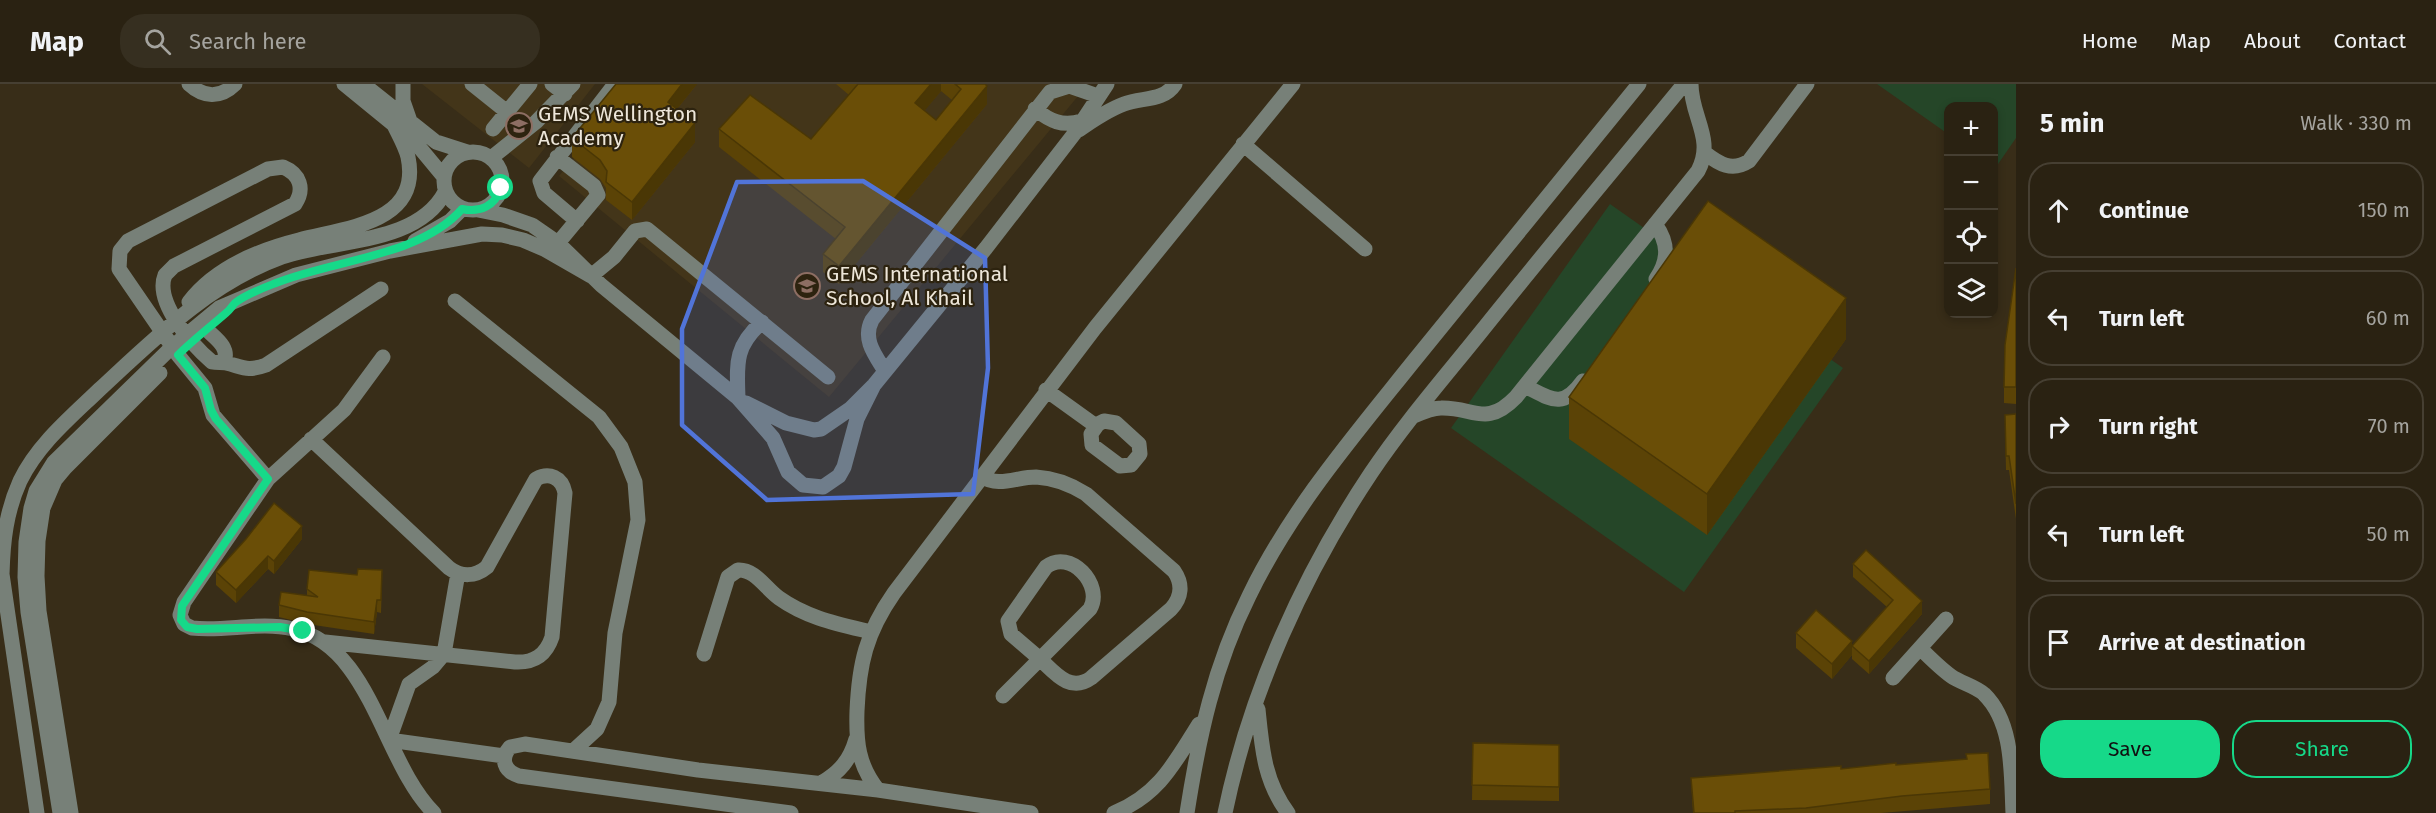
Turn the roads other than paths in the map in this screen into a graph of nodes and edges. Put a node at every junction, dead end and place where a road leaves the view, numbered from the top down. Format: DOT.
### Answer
graph roads {
  1 [pos="189,84"];
  2 [pos="235,84"];
  3 [pos="344,84"];
  4 [pos="363,84"];
  5 [pos="403,84"];
  6 [pos="472,84"];
  7 [pos="530,84"];
  8 [pos="552,84"];
  9 [pos="615,84"];
  10 [pos="1175,84"];
  11 [pos="1293,84"];
  12 [pos="1639,84"];
  13 [pos="1684,84"];
  14 [pos="1691,84"];
  15 [pos="1808,84"];
  16 [pos="569,89"];
  17 [pos="1103,90"];
  18 [pos="1035,110"];
  19 [pos="507,112"];
  20 [pos="393,123"];
  21 [pos="411,124"];
  22 [pos="1078,128"];
  23 [pos="493,129"];
  24 [pos="1243,144"];
  25 [pos="467,152"];
  26 [pos="1705,153"];
  27 [pos="557,157"];
  28 [pos="491,158"];
  29 [pos="444,177"];
  30 [pos="445,192"];
  31 [pos="462,209"];
  32 [pos="478,210"];
  33 [pos="577,220"];
  34 [pos="1655,224"];
  35 [pos="558,243"];
  36 [pos="1365,249"];
  37 [pos="390,251"];
  38 [pos="591,276"];
  39 [pos="1650,287"];
  40 [pos="381,289"];
  41 [pos="455,301"];
  42 [pos="233,304"];
  43 [pos="182,315"];
  44 [pos="762,322"];
  45 [pos="206,329"];
  46 [pos="162,332"];
  47 [pos="189,338"];
  48 [pos="175,351"];
  49 [pos="383,357"];
  50 [pos="224,362"];
  51 [pos="885,371"];
  52 [pos="1590,371"];
  53 [pos="828,377"];
  54 [pos="874,385"];
  55 [pos="1525,386"];
  56 [pos="1046,390"];
  57 [pos="738,398"];
  58 [pos="1414,416"];
  59 [pos="1096,426"];
  60 [pos="311,439"];
  61 [pos="981,476"];
  62 [pos="268,479"];
  63 [pos="458,573"];
  64 [pos="1946,619"];
  65 [pos="871,632"];
  66 [pos="325,642"];
  67 [pos="1920,648"];
  68 [pos="444,654"];
  69 [pos="704,654"];
  70 [pos="1040,659"];
  71 [pos="1893,678"];
  72 [pos="1003,696"];
  73 [pos="1258,700"];
  74 [pos="1205,713"];
  75 [pos="856,739"];
  76 [pos="389,740"];
  77 [pos="573,751"];
  78 [pos="504,756"];
  79 [pos="821,783"];
  80 [pos="878,790"];
  81 [pos="37,813"];
  82 [pos="60,813"];
  83 [pos="71,813"];
  84 [pos="434,813"];
  85 [pos="791,813"];
  86 [pos="1031,813"];
  87 [pos="1114,813"];
  88 [pos="1187,813"];
  89 [pos="1225,813"];
  90 [pos="1288,813"];
  91 [pos="2013,813"];
  1 -- 2 [label="street"];
  3 -- 20 [label="street"];
  4 -- 21 [label="street"];
  5 -- 21 [label="street"];
  6 -- 19 [label="street"];
  7 -- 19 [label="street"];
  8 -- 16 [label="street"];
  9 -- 27 [label="street"];
  10 -- 22 [label="street"];
  11 -- 24 [label="street"];
  12 -- 74 [label="street"];
  13 -- 58 [label="street"];
  14 -- 26 [label="street"];
  15 -- 26 [label="street"];
  16 -- 28 [label="street"];
  17 -- 18 [label="street"];
  17 -- 22 [label="street"];
  18 -- 22 [label="street"];
  18 -- 51 [label="street"];
  19 -- 23 [label="street"];
  20 -- 29 [label="street"];
  20 -- 43 [label="street"];
  21 -- 25 [label="street"];
  22 -- 51 [label="street"];
  24 -- 36 [label="street"];
  24 -- 56 [label="street"];
  25 -- 28 [label="street"];
  25 -- 29 [label="street"];
  26 -- 34 [label="street"];
  27 -- 33 [label="street"];
  27 -- 33 [label="street"];
  28 -- 32 [label="street"];
  29 -- 30 [label="street"];
  30 -- 31 [label="street"];
  30 -- 43 [label="street"];
  31 -- 32 [label="street"];
  31 -- 37 [label="street"];
  32 -- 35 [label="street"];
  33 -- 35 [label="street"];
  34 -- 39 [label="street"];
  34 -- 55 [label="street"];
  35 -- 38 [label="street"];
  37 -- 38 [label="street"];
  37 -- 42 [label="street"];
  38 -- 44 [label="street"];
  38 -- 57 [label="street"];
  40 -- 50 [label="street"];
  41 -- 77 [label="street"];
  42 -- 45 [label="street"];
  42 -- 47 [label="street"];
  43 -- 46 [label="street"];
  43 -- 46 [label="street"];
  43 -- 47 [label="street"];
  44 -- 53 [label="street"];
  44 -- 57 [label="street"];
  45 -- 47 [label="street"];
  45 -- 50 [label="street"];
  46 -- 48 [label="street"];
  46 -- 81 [label="street"];
  47 -- 48 [label="street"];
  47 -- 50 [label="street"];
  48 -- 62 [label="street"];
  48 -- 82 [label="street"];
  48 -- 83 [label="street"];
  49 -- 60 [label="street"];
  51 -- 54 [label="street"];
  52 -- 55 [label="street"];
  54 -- 57 [label="street"];
  54 -- 57 [label="street"];
  55 -- 58 [label="street"];
  56 -- 59 [label="street"];
  56 -- 61 [label="street"];
  58 -- 73 [label="street"];
  60 -- 62 [label="street"];
  60 -- 63 [label="street"];
  61 -- 65 [label="street"];
  61 -- 70 [label="street"];
  62 -- 66 [label="street"];
  63 -- 68 [label="street"];
  63 -- 68 [label="street"];
  64 -- 67 [label="street"];
  65 -- 69 [label="street"];
  65 -- 75 [label="street"];
  66 -- 68 [label="street"];
  66 -- 76 [label="street"];
  67 -- 71 [label="street"];
  67 -- 91 [label="street"];
  68 -- 76 [label="street"];
  70 -- 70 [label="street"];
  70 -- 72 [label="street"];
  73 -- 89 [label="street"];
  73 -- 90 [label="street"];
  74 -- 87 [label="street"];
  74 -- 88 [label="street"];
  75 -- 79 [label="street"];
  75 -- 80 [label="street"];
  76 -- 78 [label="street"];
  76 -- 84 [label="street"];
  77 -- 78 [label="street"];
  77 -- 79 [label="street"];
  78 -- 85 [label="street"];
  79 -- 80 [label="street"];
  80 -- 86 [label="street"];
}
